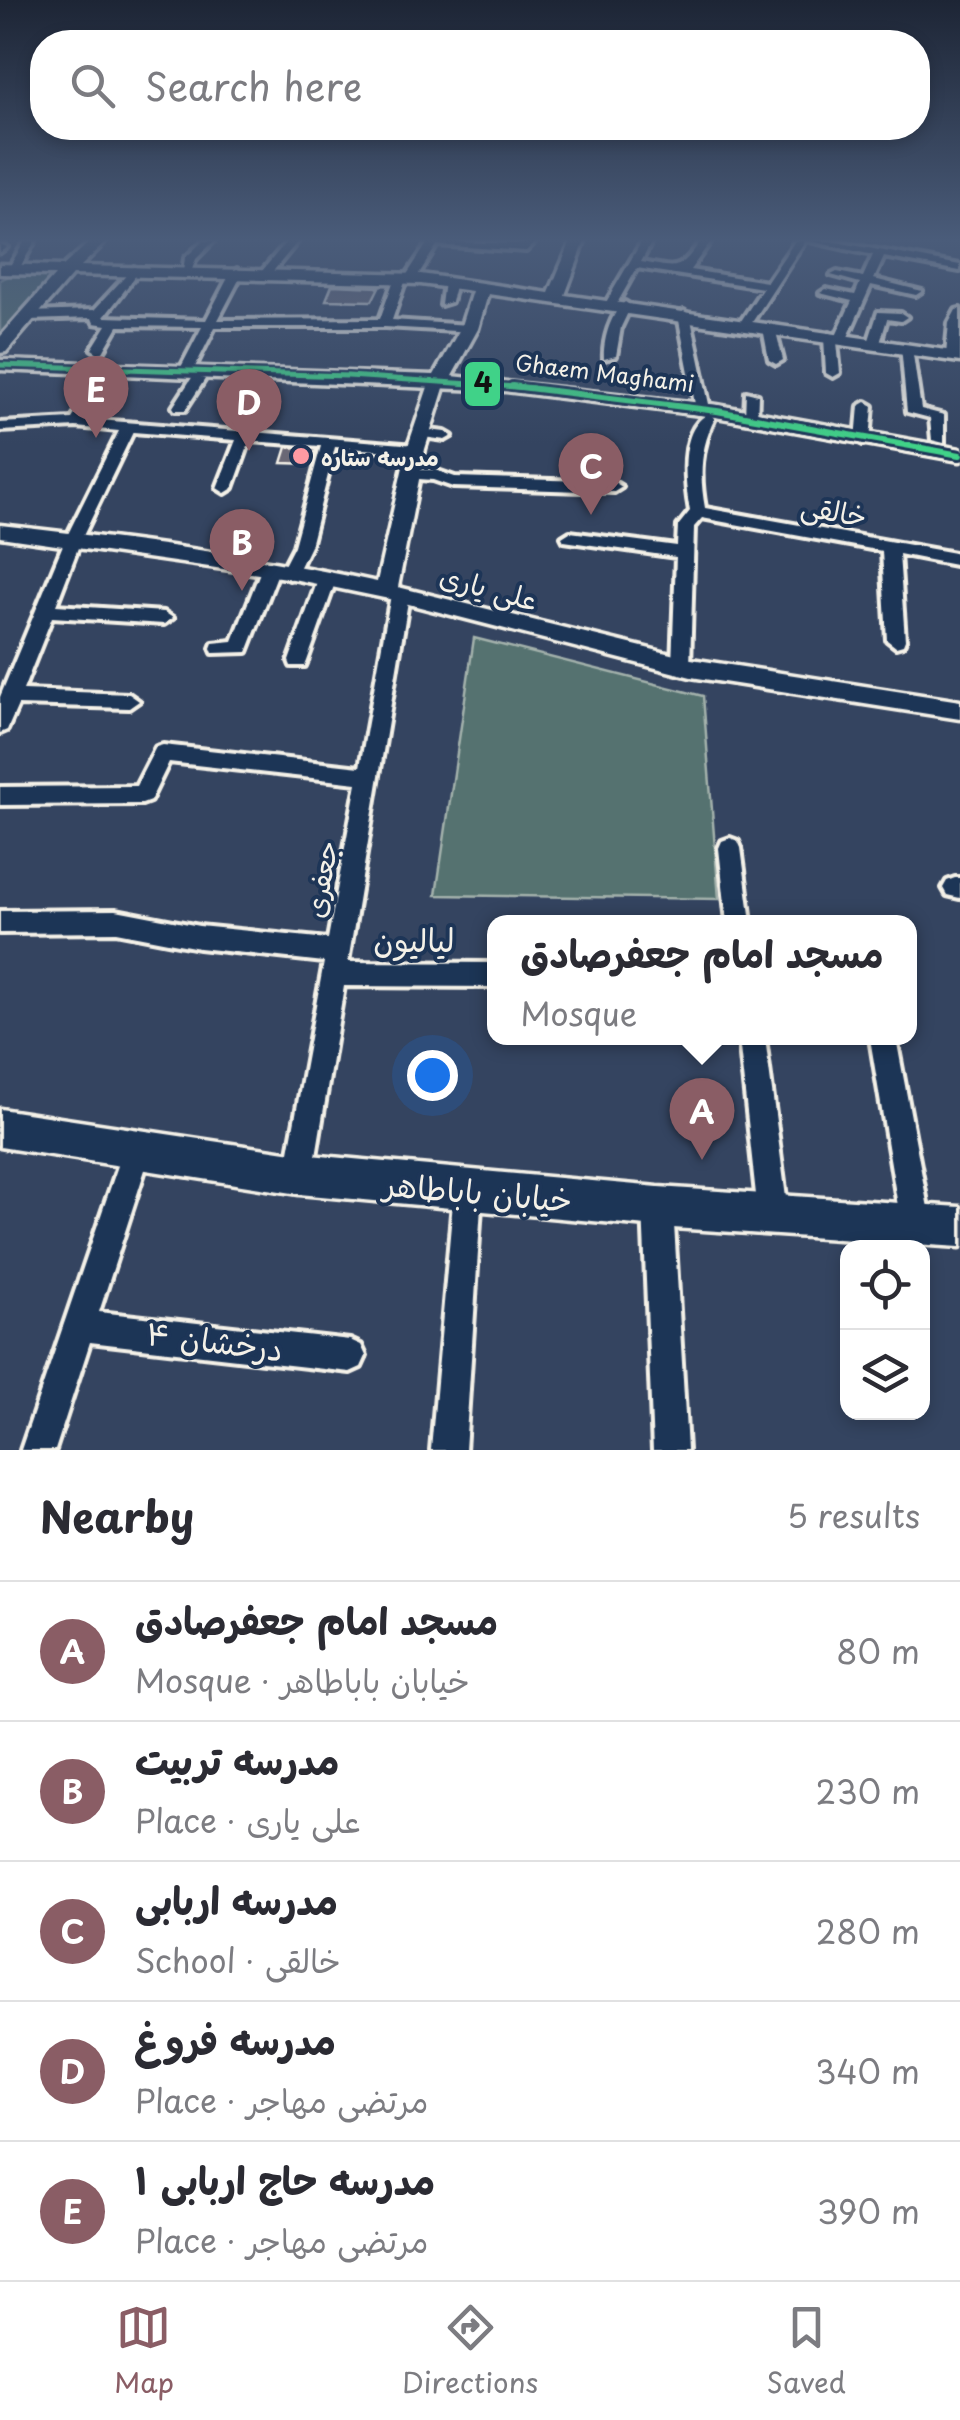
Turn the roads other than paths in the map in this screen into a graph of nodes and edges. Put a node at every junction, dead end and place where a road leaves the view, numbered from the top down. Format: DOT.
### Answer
graph roads {
  1 [pos="34,309"];
  2 [pos="102,309"];
  3 [pos="218,309"];
  4 [pos="392,309"];
  5 [pos="475,309"];
  6 [pos="618,309"];
  7 [pos="642,309"];
  8 [pos="755,309"];
  9 [pos="853,309"];
  10 [pos="98,314"];
  11 [pos="684,315"];
  12 [pos="28,316"];
  13 [pos="901,317"];
  14 [pos="958,320"];
  15 [pos="211,322"];
  16 [pos="114,323"];
  17 [pos="385,323"];
  18 [pos="745,324"];
  19 [pos="768,328"];
  20 [pos="469,329"];
  21 [pos="836,338"];
  22 [pos="874,343"];
  23 [pos="0,348"];
  24 [pos="98,348"];
  25 [pos="906,348"];
  26 [pos="609,356"];
  27 [pos="956,356"];
  28 [pos="776,360"];
  29 [pos="0,365"];
  30 [pos="0,373"];
  31 [pos="833,373"];
  32 [pos="192,375"];
  33 [pos="438,384"];
  34 [pos="96,393"];
  35 [pos="751,395"];
  36 [pos="866,406"];
  37 [pos="180,407"];
  38 [pos="705,413"];
  39 [pos="752,418"];
  40 [pos="76,424"];
  41 [pos="776,426"];
  42 [pos="0,427"];
  43 [pos="128,427"];
  44 [pos="445,436"];
  45 [pos="244,438"];
  46 [pos="863,440"];
  47 [pos="939,440"];
  48 [pos="418,441"];
  49 [pos="329,443"];
  50 [pos="960,455"];
  51 [pos="960,464"];
  52 [pos="410,475"];
  53 [pos="614,486"];
  54 [pos="225,488"];
  55 [pos="698,512"];
  56 [pos="0,531"];
  57 [pos="570,537"];
  58 [pos="73,540"];
  59 [pos="890,548"];
  60 [pos="685,553"];
  61 [pos="960,560"];
  62 [pos="280,572"];
  63 [pos="327,580"];
  64 [pos="393,593"];
  65 [pos="45,610"];
  66 [pos="164,618"];
  67 [pos="896,640"];
  68 [pos="220,648"];
  69 [pos="298,660"];
  70 [pos="681,666"];
  71 [pos="10,697"];
  72 [pos="129,701"];
  73 [pos="960,710"];
  74 [pos="0,725"];
  75 [pos="368,776"];
  76 [pos="0,796"];
  77 [pos="730,848"];
  78 [pos="738,915"];
  79 [pos="0,922"];
  80 [pos="336,963"];
  81 [pos="487,974"];
  82 [pos="753,1045"];
  83 [pos="885,1045"];
  84 [pos="0,1128"];
  85 [pos="137,1150"];
  86 [pos="298,1174"];
  87 [pos="468,1192"];
  88 [pos="658,1207"];
  89 [pos="773,1212"];
  90 [pos="916,1224"];
  91 [pos="960,1227"];
  92 [pos="80,1324"];
  93 [pos="350,1356"];
  94 [pos="38,1450"];
  95 [pos="448,1450"];
  96 [pos="670,1450"];
  1 -- 12 [label="main road"];
  2 -- 10 [label="street"];
  3 -- 15 [label="street"];
  4 -- 17 [label="street"];
  5 -- 20 [label="main road"];
  6 -- 26 [label="street"];
  7 -- 11 [label="main road"];
  8 -- 18 [label="street"];
  9 -- 21 [label="street"];
  10 -- 12 [label="street"];
  10 -- 16 [label="street"];
  11 -- 18 [label="main road"];
  11 -- 38 [label="street"];
  12 -- 23 [label="main road"];
  13 -- 22 [label="street"];
  14 -- 27 [label="street"];
  15 -- 16 [label="street"];
  15 -- 17 [label="street"];
  15 -- 32 [label="street"];
  16 -- 24 [label="street"];
  17 -- 20 [label="street"];
  18 -- 19 [label="main road"];
  19 -- 21 [label="main road"];
  19 -- 28 [label="street"];
  20 -- 33 [label="main road"];
  21 -- 22 [label="main road"];
  21 -- 31 [label="street"];
  22 -- 25 [label="main road"];
  25 -- 27 [label="main road"];
  25 -- 47 [label="street"];
  29 -- 32 [label="main road, Ghaem Maghami"];
  30 -- 32 [label="main road, Ghaem Maghami"];
  32 -- 33 [label="main road, Ghaem Maghami"];
  32 -- 37 [label="street"];
  33 -- 38 [label="main road, Ghaem Maghami"];
  33 -- 48 [label="street"];
  34 -- 40 [label="street"];
  35 -- 39 [label="street"];
  36 -- 46 [label="street"];
  38 -- 39 [label="main road, Ghaem Maghami"];
  38 -- 41 [label="main road, Ghaem Maghami"];
  38 -- 55 [label="street"];
  39 -- 41 [label="main road, Ghaem Maghami"];
  40 -- 42 [label="street"];
  40 -- 43 [label="street"];
  41 -- 46 [label="main road, Ghaem Maghami"];
  41 -- 51 [label="main road, Ghaem Maghami"];
  43 -- 45 [label="street"];
  43 -- 58 [label="street"];
  44 -- 48 [label="street"];
  45 -- 49 [label="street"];
  45 -- 54 [label="street"];
  46 -- 50 [label="main road, Ghaem Maghami"];
  48 -- 49 [label="street"];
  48 -- 52 [label="street"];
  49 -- 62 [label="street"];
  52 -- 53 [label="street"];
  52 -- 64 [label="street"];
  55 -- 59 [label="street, خالقی"];
  55 -- 60 [label="street"];
  56 -- 58 [label="street, علی یاری"];
  57 -- 60 [label="street"];
  58 -- 62 [label="street, علی یاری"];
  58 -- 65 [label="street"];
  59 -- 61 [label="street, خالقی"];
  59 -- 67 [label="street"];
  60 -- 70 [label="street"];
  62 -- 63 [label="street, علی یاری"];
  62 -- 68 [label="street"];
  63 -- 64 [label="street, علی یاری"];
  63 -- 69 [label="street"];
  64 -- 70 [label="street, علی یاری"];
  64 -- 75 [label="street, جعفری"];
  65 -- 66 [label="street"];
  65 -- 71 [label="street"];
  70 -- 73 [label="street, علی یاری"];
  71 -- 72 [label="street"];
  71 -- 74 [label="street"];
  75 -- 76 [label="street"];
  75 -- 80 [label="street, جعفری"];
  77 -- 78 [label="street"];
  79 -- 80 [label="street, لیالیون"];
  80 -- 81 [label="street, لیالیون"];
  80 -- 86 [label="street, جعفری"];
  82 -- 89 [label="street"];
  83 -- 90 [label="street"];
  84 -- 85 [label="main road, خیابان باباطاهر"];
  85 -- 86 [label="main road, خیابان باباطاهر"];
  85 -- 92 [label="street"];
  86 -- 87 [label="main road, خیابان باباطاهر"];
  87 -- 88 [label="main road, خیابان باباطاهر"];
  87 -- 95 [label="street"];
  88 -- 89 [label="main road, خیابان باباطاهر"];
  88 -- 96 [label="street"];
  89 -- 90 [label="main road, خیابان باباطاهر"];
  90 -- 91 [label="main road, خیابان باباطاهر"];
  92 -- 93 [label="street, درخشان ۴"];
  92 -- 94 [label="street"];
}
